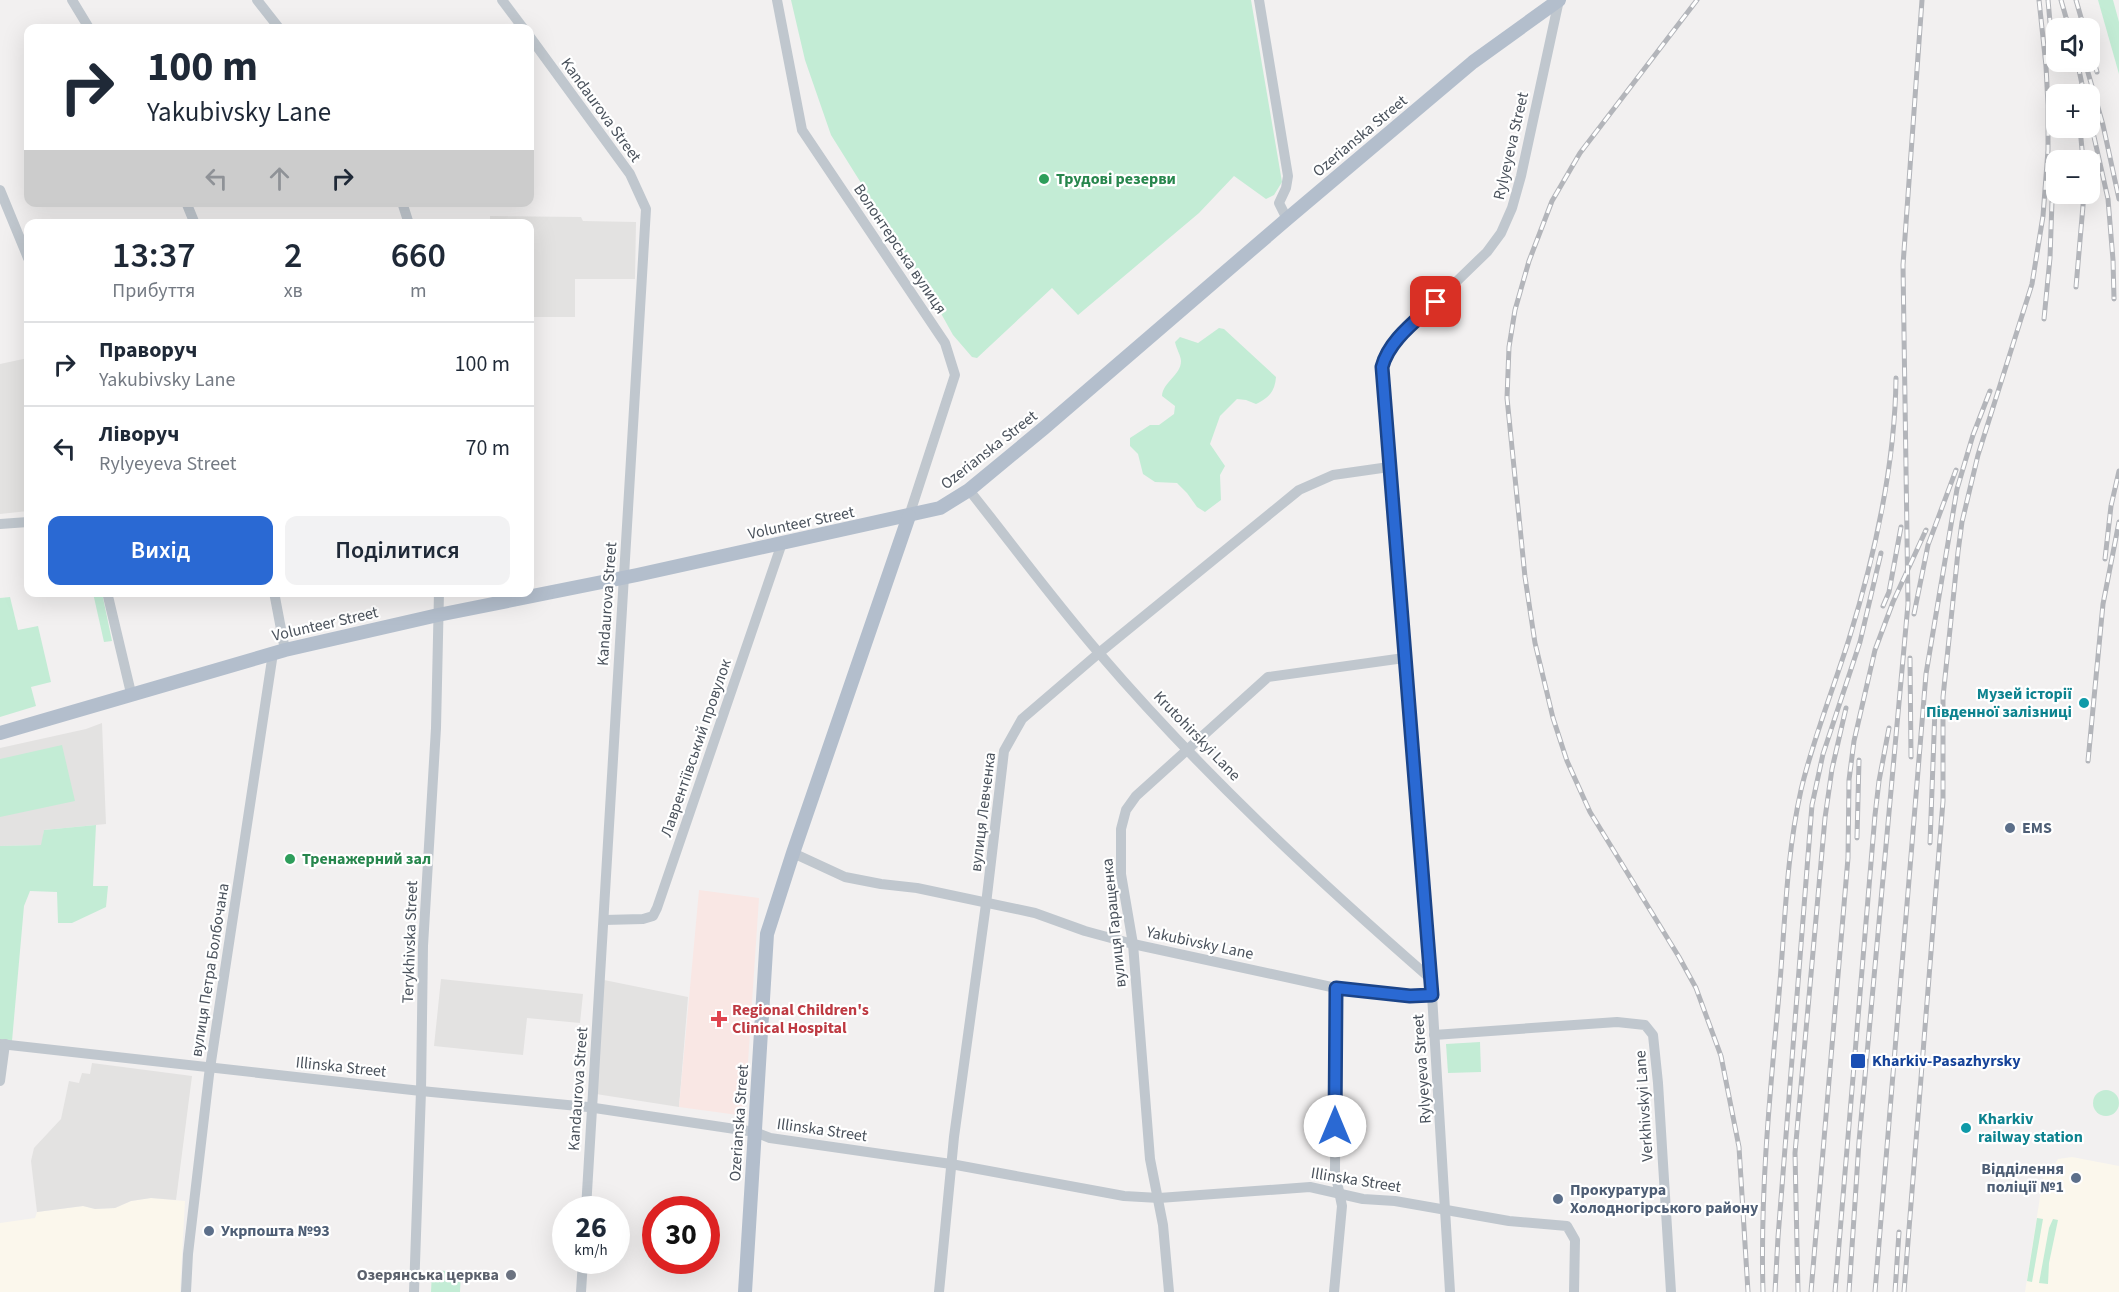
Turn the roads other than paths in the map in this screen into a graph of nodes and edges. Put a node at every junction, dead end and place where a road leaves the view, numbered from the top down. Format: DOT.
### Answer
graph roads {
  1 [pos="72,0"];
  2 [pos="257,0"];
  3 [pos="502,0"];
  4 [pos="777,0"];
  5 [pos="1259,0"];
  6 [pos="1559,0"];
  7 [pos="87,24"];
  8 [pos="276,24"];
  9 [pos="520,24"];
  10 [pos="534,42"];
  11 [pos="0,190"];
  12 [pos="1287,219"];
  13 [pos="24,248"];
  14 [pos="1389,466"];
  15 [pos="969,490"];
  16 [pos="909,516"];
  17 [pos="24,522"];
  18 [pos="0,524"];
  19 [pos="782,543"];
  20 [pos="623,577"];
  21 [pos="534,595"];
  22 [pos="108,597"];
  23 [pos="274,597"];
  24 [pos="439,597"];
  25 [pos="526,597"];
  26 [pos="438,615"];
  27 [pos="279,652"];
  28 [pos="1099,653"];
  29 [pos="1404,658"];
  30 [pos="131,693"];
  31 [pos="0,733"];
  32 [pos="1187,750"];
  33 [pos="793,853"];
  34 [pos="986,904"];
  35 [pos="604,920"];
  36 [pos="1133,944"];
  37 [pos="1431,979"];
  38 [pos="1336,988"];
  39 [pos="1432,995"];
  40 [pos="1434,1035"];
  41 [pos="3,1044"];
  42 [pos="210,1068"];
  43 [pos="0,1081"];
  44 [pos="421,1091"];
  45 [pos="592,1107"];
  46 [pos="755,1132"];
  47 [pos="951,1164"];
  48 [pos="1341,1195"];
  49 [pos="587,1196"];
  50 [pos="1159,1198"];
  51 [pos="1446,1211"];
  52 [pos="582,1274"];
  53 [pos="186,1292"];
  54 [pos="414,1292"];
  55 [pos="581,1292"];
  56 [pos="745,1292"];
  57 [pos="939,1292"];
  58 [pos="1169,1292"];
  59 [pos="1335,1292"];
  60 [pos="1450,1292"];
  61 [pos="1574,1292"];
  62 [pos="1671,1292"];
  1 -- 7 [label="street"];
  2 -- 8 [label="street"];
  3 -- 9 [label="street"];
  4 -- 16 [label="street, Волонтерська вулиця"];
  5 -- 12 [label="street"];
  6 -- 12 [label="main road, Ozerianska Street"];
  6 -- 14 [label="street, Rylyeyeva Street"];
  10 -- 20 [label="street, Kandaurova Street"];
  11 -- 13 [label="street"];
  12 -- 15 [label="main road, Ozerianska Street"];
  14 -- 28 [label="street, вулиця Левченка"];
  14 -- 29 [label="street, Rylyeyeva Street"];
  15 -- 16 [label="main road, Ozerianska Street"];
  15 -- 28 [label="street, Krutohirskyi Lane"];
  16 -- 19 [label="main road, Volunteer Street"];
  16 -- 33 [label="main road, Ozerianska Street"];
  17 -- 18 [label="street"];
  19 -- 20 [label="main road, Volunteer Street"];
  19 -- 35 [label="street, Лаврентіївський провулок"];
  20 -- 21 [label="main road, Volunteer Street"];
  20 -- 35 [label="street, Kandaurova Street"];
  22 -- 30 [label="street"];
  23 -- 27 [label="street, вулиця Петра Болбочана"];
  24 -- 26 [label="street, Terykhivska Street"];
  25 -- 26 [label="main road, Volunteer Street"];
  26 -- 27 [label="main road, Volunteer Street"];
  26 -- 44 [label="street, Terykhivska Street"];
  27 -- 30 [label="main road, Volunteer Street"];
  27 -- 42 [label="street, вулиця Петра Болбочана"];
  28 -- 32 [label="street, Krutohirskyi Lane"];
  28 -- 34 [label="street, вулиця Левченка"];
  29 -- 32 [label="street, вулиця Гаращенка"];
  29 -- 37 [label="street, Rylyeyeva Street"];
  30 -- 31 [label="main road, Volunteer Street"];
  32 -- 36 [label="street, вулиця Гаращенка"];
  32 -- 37 [label="street, Krutohirskyi Lane"];
  33 -- 34 [label="street, Yakubivsky Lane"];
  33 -- 46 [label="main road, Ozerianska Street"];
  34 -- 36 [label="street, Yakubivsky Lane"];
  34 -- 47 [label="street, вулиця Левченка"];
  35 -- 45 [label="street, Kandaurova Street"];
  36 -- 38 [label="street, Yakubivsky Lane"];
  36 -- 50 [label="street, вулиця Гаращенка"];
  37 -- 39 [label="street, Rylyeyeva Street"];
  38 -- 39 [label="street, Yakubivsky Lane"];
  38 -- 48 [label="street"];
  39 -- 40 [label="street, Rylyeyeva Street"];
  40 -- 51 [label="street, Rylyeyeva Street"];
  40 -- 62 [label="street, Verkhivskyi Lane"];
  41 -- 42 [label="street, Illinska Street"];
  41 -- 43 [label="street"];
  42 -- 44 [label="street, Illinska Street"];
  42 -- 53 [label="street, вулиця Петра Болбочана"];
  44 -- 45 [label="street, Illinska Street"];
  44 -- 54 [label="street, Terykhivska Street"];
  45 -- 46 [label="street, Illinska Street"];
  45 -- 49 [label="street, Kandaurova Street"];
  46 -- 47 [label="street, Illinska Street"];
  46 -- 56 [label="main road, Ozerianska Street"];
  47 -- 50 [label="street, Illinska Street"];
  47 -- 57 [label="street, вулиця Левченка"];
  48 -- 50 [label="street, Illinska Street"];
  48 -- 51 [label="street, Illinska Street"];
  48 -- 59 [label="street"];
  50 -- 58 [label="street, вулиця Гаращенка"];
  51 -- 60 [label="street, Rylyeyeva Street"];
  51 -- 61 [label="street, Illinska Street"];
  52 -- 55 [label="street"];
}
